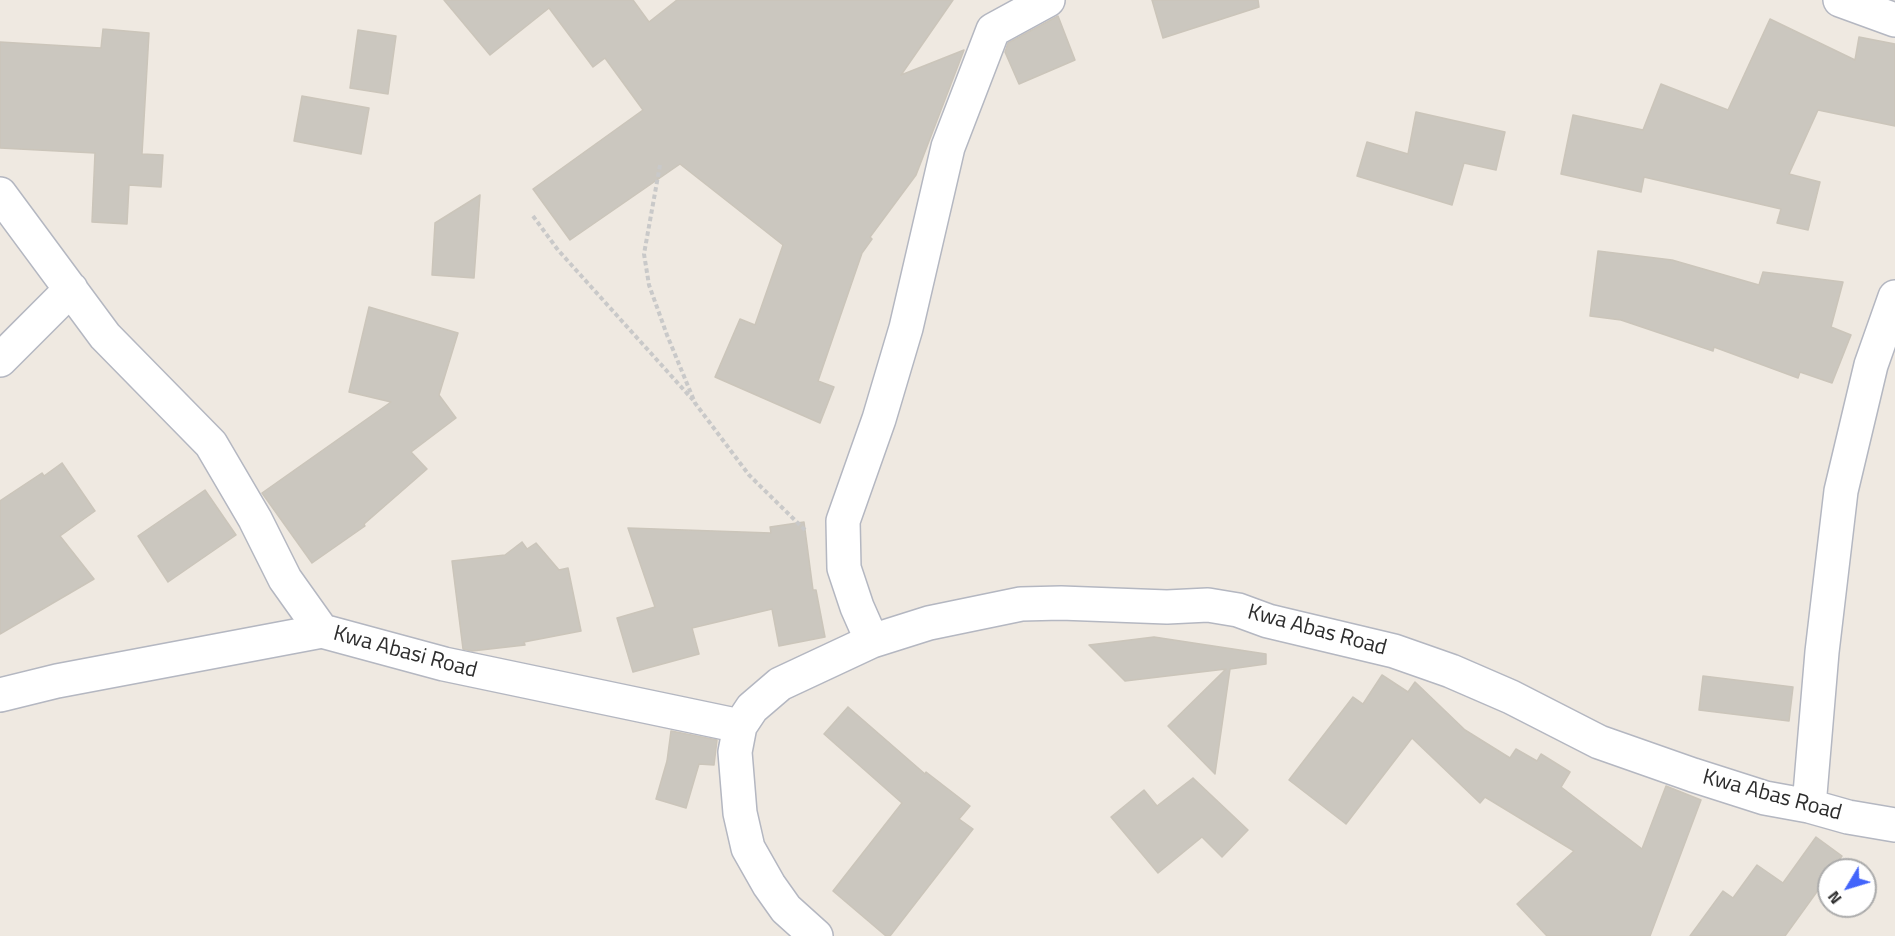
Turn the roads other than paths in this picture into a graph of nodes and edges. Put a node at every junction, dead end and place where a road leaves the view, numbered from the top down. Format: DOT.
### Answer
graph roads {
  1 [pos="1048,0"];
  2 [pos="1839,0"];
  3 [pos="1895,20"];
  4 [pos="0,194"];
  5 [pos="71,289"];
  6 [pos="1895,297"];
  7 [pos="0,360"];
  8 [pos="322,631"];
  9 [pos="872,641"];
  10 [pos="0,695"];
  11 [pos="740,726"];
  12 [pos="1809,806"];
  13 [pos="1895,825"];
  14 [pos="816,936"];
  1 -- 9 [label="street"];
  2 -- 3 [label="street"];
  4 -- 5 [label="street"];
  5 -- 7 [label="street"];
  5 -- 8 [label="street"];
  6 -- 12 [label="street"];
  8 -- 10 [label="street, Kwa Abasi Road"];
  8 -- 11 [label="street, Kwa Abasi Road"];
  9 -- 11 [label="street, Kwa Abas Road"];
  9 -- 12 [label="street, Kwa Abas Road"];
  11 -- 14 [label="street"];
  12 -- 13 [label="street, Kwa Abas Road"];
}
